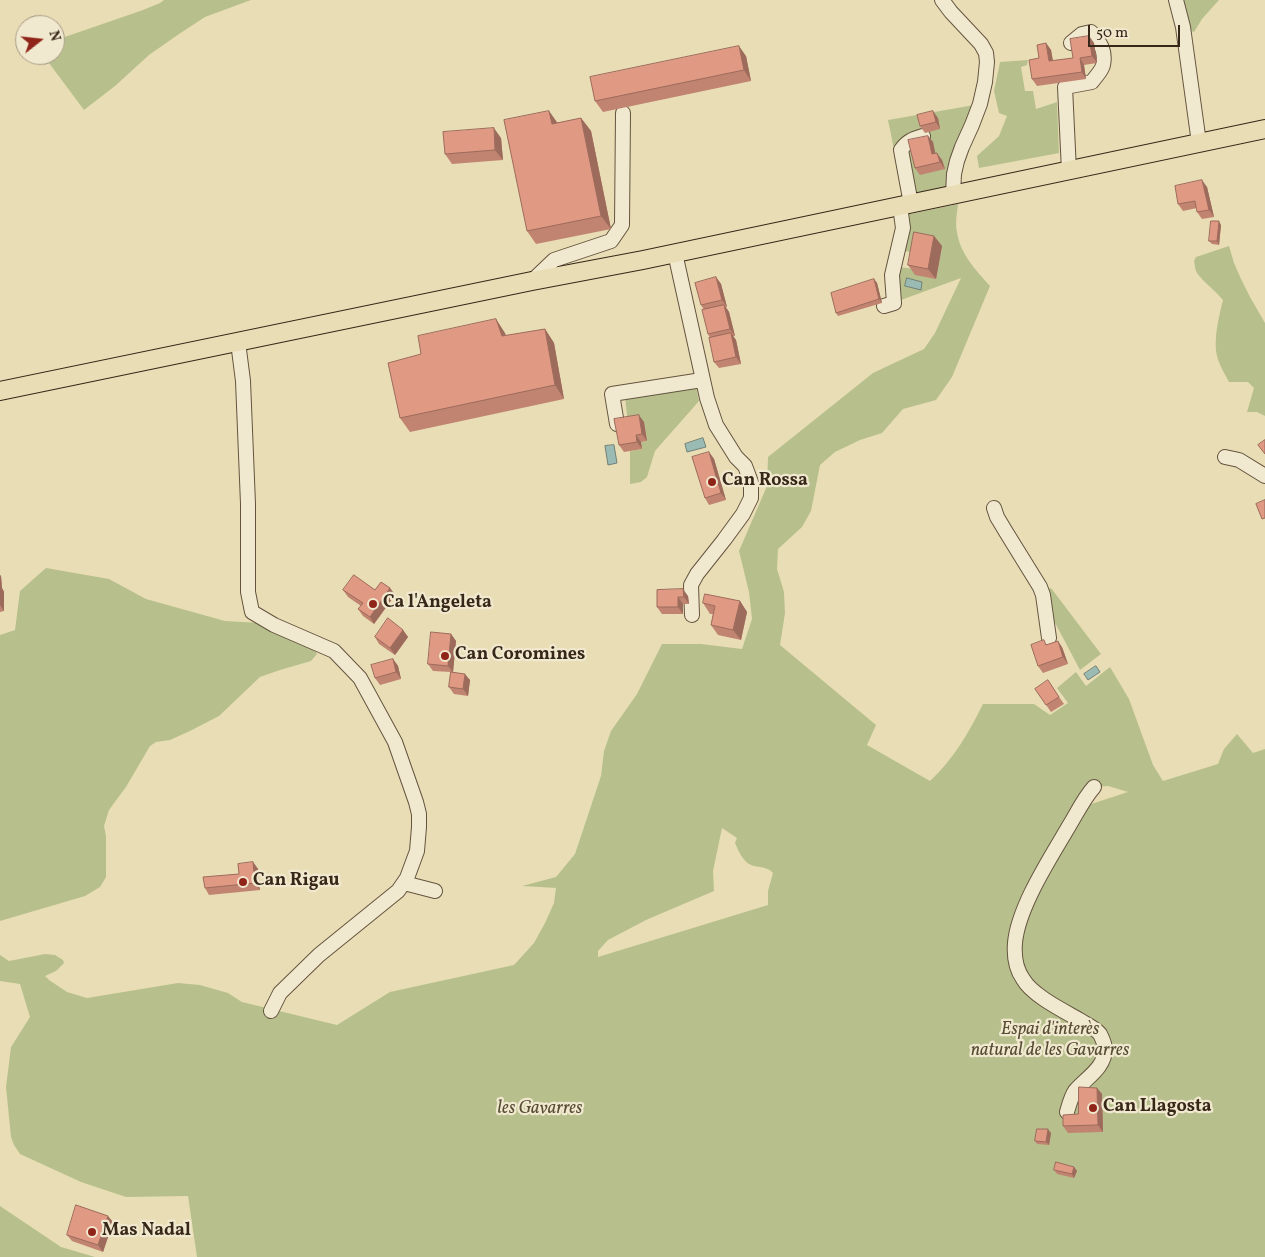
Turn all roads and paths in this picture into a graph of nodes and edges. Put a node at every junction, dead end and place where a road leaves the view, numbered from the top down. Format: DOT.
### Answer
graph roads {
  1 [pos="942,0"];
  2 [pos="1176,0"];
  3 [pos="1070,44"];
  4 [pos="622,113"];
  5 [pos="1265,130"];
  6 [pos="923,136"];
  7 [pos="1199,143"];
  8 [pos="1069,171"];
  9 [pos="954,195"];
  10 [pos="906,205"];
  11 [pos="675,253"];
  12 [pos="532,281"];
  13 [pos="884,306"];
  14 [pos="238,342"];
  15 [pos="702,380"];
  16 [pos="0,391"];
  17 [pos="617,424"];
  18 [pos="1225,457"];
  19 [pos="1265,476"];
  20 [pos="994,508"];
  21 [pos="692,615"];
  22 [pos="1049,638"];
  23 [pos="1094,787"];
  24 [pos="404,883"];
  25 [pos="435,891"];
  26 [pos="271,1011"];
  27 [pos="1067,1112"];
  1 -- 9 [label="street"];
  2 -- 7 [label="street"];
  3 -- 8 [label="street"];
  4 -- 12 [label="street"];
  5 -- 7 [label="main road"];
  6 -- 10 [label="street"];
  7 -- 8 [label="main road"];
  8 -- 9 [label="main road"];
  9 -- 10 [label="main road"];
  10 -- 11 [label="main road"];
  10 -- 13 [label="street"];
  11 -- 12 [label="main road"];
  11 -- 15 [label="street"];
  12 -- 14 [label="main road"];
  14 -- 16 [label="main road"];
  14 -- 24 [label="street"];
  15 -- 17 [label="street"];
  15 -- 21 [label="street"];
  18 -- 19 [label="street"];
  20 -- 22 [label="street"];
  23 -- 27 [label="street"];
  24 -- 25 [label="street"];
  24 -- 26 [label="street"];
}
